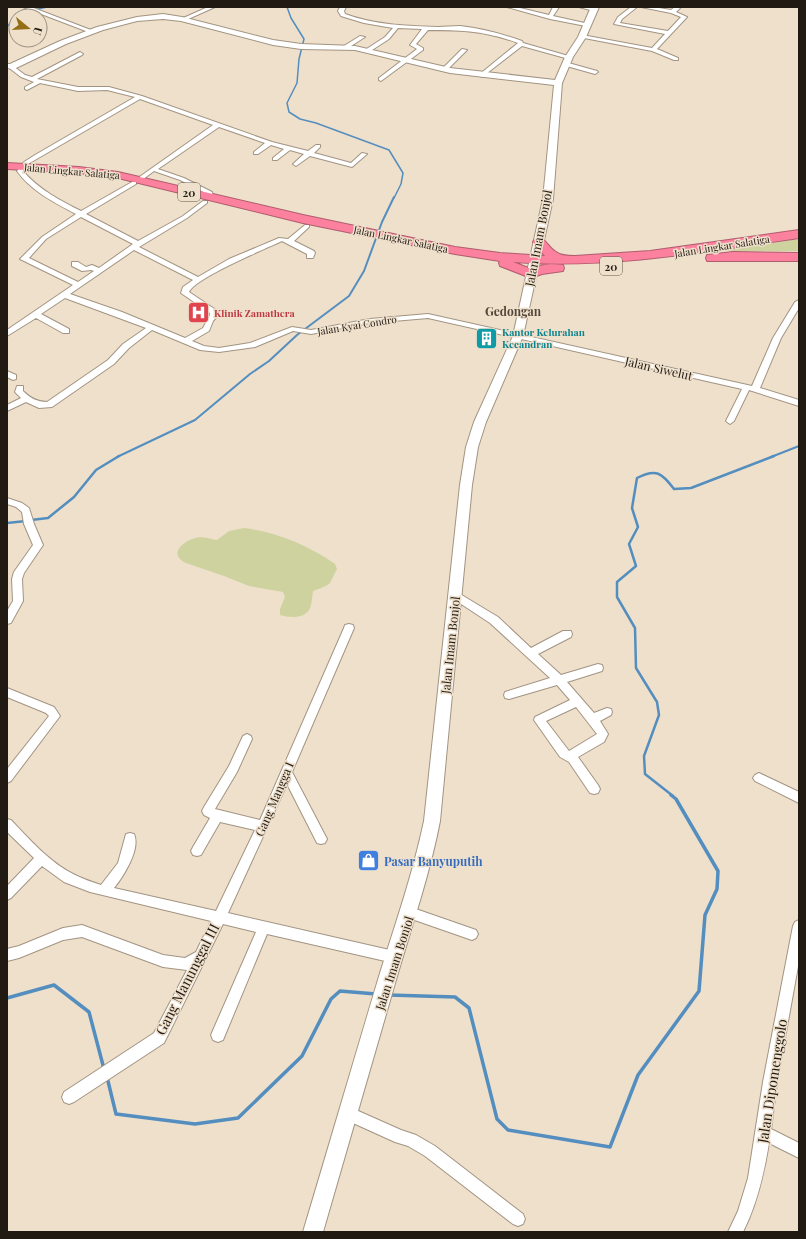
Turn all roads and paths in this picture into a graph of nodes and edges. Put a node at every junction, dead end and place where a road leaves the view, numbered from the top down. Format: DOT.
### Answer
graph roads {
  1 [pos="26,7"];
  2 [pos="212,7"];
  3 [pos="343,7"];
  4 [pos="510,7"];
  5 [pos="532,7"];
  6 [pos="582,7"];
  7 [pos="632,7"];
  8 [pos="644,7"];
  9 [pos="678,7"];
  10 [pos="595,8"];
  11 [pos="555,10"];
  12 [pos="672,12"];
  13 [pos="550,17"];
  14 [pos="184,19"];
  15 [pos="586,24"];
  16 [pos="397,26"];
  17 [pos="426,28"];
  18 [pos="93,32"];
  19 [pos="670,33"];
  20 [pos="362,37"];
  21 [pos="582,37"];
  22 [pos="521,44"];
  23 [pos="346,48"];
  24 [pos="464,50"];
  25 [pos="653,50"];
  26 [pos="367,51"];
  27 [pos="80,54"];
  28 [pos="676,59"];
  29 [pos="568,60"];
  30 [pos="407,61"];
  31 [pos="581,62"];
  32 [pos="9,66"];
  33 [pos="444,70"];
  34 [pos="595,72"];
  35 [pos="482,75"];
  36 [pos="381,79"];
  37 [pos="33,80"];
  38 [pos="40,81"];
  39 [pos="558,83"];
  40 [pos="27,88"];
  41 [pos="140,97"];
  42 [pos="218,125"];
  43 [pos="270,143"];
  44 [pos="318,146"];
  45 [pos="288,149"];
  46 [pos="256,153"];
  47 [pos="308,154"];
  48 [pos="364,154"];
  49 [pos="275,159"];
  50 [pos="296,164"];
  51 [pos="352,165"];
  52 [pos="7,166"];
  53 [pos="21,169"];
  54 [pos="152,169"];
  55 [pos="7,170"];
  56 [pos="344,172"];
  57 [pos="192,173"];
  58 [pos="182,180"];
  59 [pos="137,181"];
  60 [pos="208,199"];
  61 [pos="81,214"];
  62 [pos="308,226"];
  63 [pos="353,232"];
  64 [pos="799,234"];
  65 [pos="289,241"];
  66 [pos="136,246"];
  67 [pos="310,256"];
  68 [pos="799,257"];
  69 [pos="535,258"];
  70 [pos="504,260"];
  71 [pos="75,264"];
  72 [pos="571,264"];
  73 [pos="99,271"];
  74 [pos="198,280"];
  75 [pos="79,285"];
  76 [pos="64,295"];
  77 [pos="799,302"];
  78 [pos="36,315"];
  79 [pos="152,327"];
  80 [pos="66,331"];
  81 [pos="7,334"];
  82 [pos="518,336"];
  83 [pos="186,342"];
  84 [pos="20,388"];
  85 [pos="751,388"];
  86 [pos="26,399"];
  87 [pos="799,403"];
  88 [pos="7,408"];
  89 [pos="730,421"];
  90 [pos="7,501"];
  91 [pos="455,595"];
  92 [pos="7,620"];
  93 [pos="349,628"];
  94 [pos="567,634"];
  95 [pos="530,653"];
  96 [pos="598,668"];
  97 [pos="559,680"];
  98 [pos="7,692"];
  99 [pos="509,696"];
  100 [pos="578,701"];
  101 [pos="607,712"];
  102 [pos="593,719"];
  103 [pos="247,739"];
  104 [pos="571,756"];
  105 [pos="286,772"];
  106 [pos="7,778"];
  107 [pos="759,778"];
  108 [pos="594,789"];
  109 [pos="799,798"];
  110 [pos="217,816"];
  111 [pos="7,824"];
  112 [pos="263,826"];
  113 [pos="130,838"];
  114 [pos="321,839"];
  115 [pos="197,851"];
  116 [pos="42,858"];
  117 [pos="103,891"];
  118 [pos="7,894"];
  119 [pos="410,913"];
  120 [pos="219,916"];
  121 [pos="799,926"];
  122 [pos="264,927"];
  123 [pos="472,934"];
  124 [pos="7,955"];
  125 [pos="200,957"];
  126 [pos="394,957"];
  127 [pos="218,1035"];
  128 [pos="69,1098"];
  129 [pos="347,1114"];
  130 [pos="762,1132"];
  131 [pos="799,1151"];
  132 [pos="518,1219"];
  133 [pos="317,1230"];
  134 [pos="734,1232"];
  1 -- 18 [label="street"];
  2 -- 14 [label="street"];
  3 -- 16 [label="street"];
  4 -- 13 [label="street"];
  5 -- 11 [label="street"];
  6 -- 10 [label="street"];
  7 -- 19 [label="street"];
  8 -- 12 [label="street"];
  9 -- 12 [label="street"];
  10 -- 15 [label="main road, Jalan Imam Bonjol"];
  11 -- 13 [label="street"];
  12 -- 19 [label="street"];
  13 -- 15 [label="street"];
  14 -- 18 [label="main road"];
  14 -- 23 [label="main road"];
  15 -- 21 [label="main road, Jalan Imam Bonjol"];
  16 -- 17 [label="street"];
  16 -- 26 [label="street"];
  17 -- 22 [label="street"];
  17 -- 30 [label="street"];
  18 -- 32 [label="main road"];
  19 -- 25 [label="street"];
  20 -- 23 [label="street"];
  21 -- 25 [label="street"];
  21 -- 29 [label="main road, Jalan Imam Bonjol"];
  22 -- 29 [label="street"];
  22 -- 35 [label="street"];
  23 -- 26 [label="main road"];
  24 -- 33 [label="street"];
  25 -- 28 [label="street"];
  26 -- 30 [label="main road"];
  27 -- 37 [label="street"];
  29 -- 31 [label="street"];
  29 -- 34 [label="street"];
  29 -- 39 [label="main road, Jalan Imam Bonjol"];
  30 -- 33 [label="main road"];
  30 -- 36 [label="street"];
  32 -- 37 [label="street"];
  33 -- 35 [label="main road"];
  35 -- 39 [label="main road"];
  37 -- 38 [label="street"];
  38 -- 40 [label="street"];
  38 -- 41 [label="street"];
  39 -- 69 [label="main road, Jalan Imam Bonjol"];
  41 -- 42 [label="street"];
  41 -- 53 [label="street"];
  42 -- 43 [label="street"];
  42 -- 54 [label="street"];
  43 -- 45 [label="street"];
  43 -- 46 [label="street"];
  44 -- 47 [label="street"];
  45 -- 47 [label="street"];
  45 -- 49 [label="street"];
  47 -- 50 [label="street"];
  47 -- 51 [label="street"];
  48 -- 51 [label="street"];
  51 -- 56 [label="street"];
  52 -- 53 [label="highway, Jalan Lingkar Salatiga / 20"];
  53 -- 55 [label="highway, Jalan Lingkar Salatiga / 20"];
  53 -- 59 [label="highway, Jalan Lingkar Salatiga / 20"];
  53 -- 61 [label="street"];
  54 -- 58 [label="street"];
  54 -- 59 [label="street"];
  57 -- 58 [label="street"];
  58 -- 60 [label="street"];
  59 -- 60 [label="highway, Jalan Lingkar Salatiga / 20"];
  59 -- 61 [label="street"];
  60 -- 62 [label="highway, Jalan Lingkar Salatiga / 20"];
  60 -- 63 [label="highway, Jalan Lingkar Salatiga / 20"];
  60 -- 66 [label="street"];
  61 -- 66 [label="street"];
  61 -- 75 [label="street"];
  62 -- 63 [label="highway, Jalan Lingkar Salatiga / 20"];
  62 -- 65 [label="street"];
  63 -- 70 [label="highway, Jalan Lingkar Salatiga / 20"];
  64 -- 72 [label="highway, Jalan Lingkar Salatiga / 20"];
  65 -- 67 [label="street"];
  65 -- 74 [label="street"];
  66 -- 73 [label="street"];
  66 -- 74 [label="street"];
  68 -- 72 [label="highway, Jalan Lingkar Salatiga / 20"];
  69 -- 70 [label="highway"];
  69 -- 70 [label="highway"];
  69 -- 72 [label="highway"];
  69 -- 72 [label="highway"];
  69 -- 82 [label="main road, Jalan Imam Bonjol"];
  71 -- 73 [label="street"];
  73 -- 75 [label="street"];
  74 -- 83 [label="street"];
  75 -- 76 [label="street"];
  76 -- 78 [label="street"];
  76 -- 79 [label="street, Jalan Kyai Condro"];
  77 -- 85 [label="street"];
  78 -- 80 [label="street"];
  78 -- 81 [label="street"];
  79 -- 83 [label="street, Jalan Kyai Condro"];
  79 -- 86 [label="street"];
  82 -- 83 [label="street, Jalan Kyai Condro"];
  82 -- 85 [label="street, Jalan Siwelut"];
  82 -- 91 [label="main road, Jalan Imam Bonjol"];
  84 -- 86 [label="street"];
  85 -- 87 [label="street, Jalan Siwelut"];
  85 -- 89 [label="street"];
  86 -- 88 [label="street"];
  90 -- 92 [label="street"];
  91 -- 95 [label="street"];
  91 -- 119 [label="main road, Jalan Imam Bonjol"];
  93 -- 105 [label="street, Gang Mangga I"];
  94 -- 95 [label="street"];
  95 -- 97 [label="street"];
  96 -- 97 [label="street"];
  97 -- 99 [label="street"];
  97 -- 100 [label="street"];
  98 -- 106 [label="street"];
  100 -- 102 [label="street"];
  100 -- 104 [label="street"];
  101 -- 102 [label="street"];
  102 -- 104 [label="street"];
  103 -- 110 [label="street"];
  104 -- 108 [label="street"];
  105 -- 112 [label="street, Gang Mangga I"];
  105 -- 114 [label="street"];
  107 -- 109 [label="street"];
  110 -- 112 [label="street"];
  110 -- 115 [label="street"];
  111 -- 116 [label="street"];
  112 -- 120 [label="street, Gang Mangga I"];
  113 -- 117 [label="street"];
  116 -- 117 [label="street"];
  116 -- 118 [label="street"];
  117 -- 120 [label="street"];
  119 -- 123 [label="street"];
  119 -- 126 [label="main road, Jalan Imam Bonjol"];
  120 -- 122 [label="street"];
  120 -- 125 [label="street, Gang Manunggal III"];
  121 -- 130 [label="street, Jalan Dipomenggolo"];
  122 -- 126 [label="street"];
  122 -- 127 [label="street"];
  124 -- 125 [label="street"];
  125 -- 128 [label="street, Gang Manunggal III"];
  126 -- 129 [label="main road, Jalan Imam Bonjol"];
  129 -- 132 [label="street"];
  129 -- 133 [label="main road, Jalan Imam Bonjol"];
  130 -- 131 [label="street"];
  130 -- 134 [label="street, Jalan Dipomenggolo"];
}
